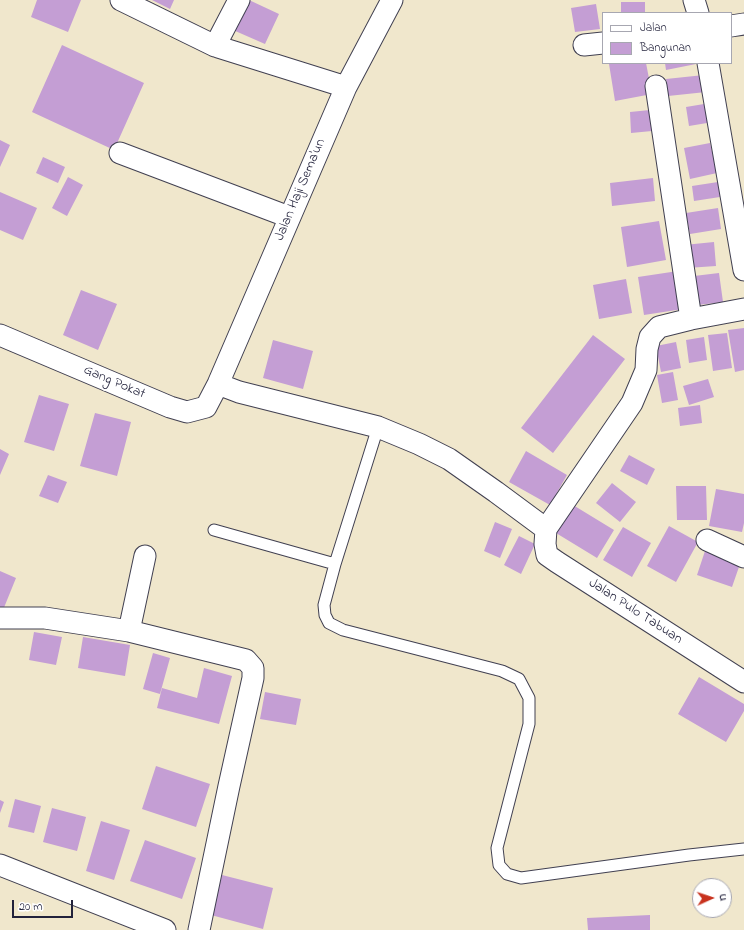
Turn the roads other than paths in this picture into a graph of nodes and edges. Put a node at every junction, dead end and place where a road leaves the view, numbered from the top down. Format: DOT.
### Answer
graph roads {
  1 [pos="124,0"];
  2 [pos="239,0"];
  3 [pos="392,0"];
  4 [pos="694,0"];
  5 [pos="698,12"];
  6 [pos="744,24"];
  7 [pos="732,26"];
  8 [pos="215,46"];
  9 [pos="708,64"];
  10 [pos="656,86"];
  11 [pos="346,87"];
  12 [pos="120,153"];
  13 [pos="289,217"];
  14 [pos="744,270"];
  15 [pos="744,309"];
  16 [pos="691,319"];
  17 [pos="0,335"];
  18 [pos="218,384"];
  19 [pos="378,427"];
  20 [pos="546,529"];
  21 [pos="214,530"];
  22 [pos="707,540"];
  23 [pos="145,556"];
  24 [pos="744,557"];
  25 [pos="335,564"];
  26 [pos="0,618"];
  27 [pos="129,631"];
  28 [pos="744,682"];
  29 [pos="744,849"];
  30 [pos="0,865"];
  31 [pos="165,930"];
  32 [pos="200,930"];
  1 -- 8 [label="street"];
  2 -- 8 [label="street"];
  3 -- 11 [label="street, Jalan Haji Sema'un"];
  4 -- 5 [label="street"];
  6 -- 7 [label="street"];
  8 -- 11 [label="street"];
  9 -- 14 [label="street"];
  10 -- 16 [label="street"];
  11 -- 13 [label="street, Jalan Haji Sema'un"];
  12 -- 13 [label="street"];
  13 -- 18 [label="street, Jalan Haji Sema'un"];
  15 -- 16 [label="street"];
  16 -- 20 [label="street"];
  17 -- 18 [label="street, Gang Pokat"];
  18 -- 19 [label="street"];
  19 -- 20 [label="street"];
  19 -- 25 [label="lane"];
  20 -- 28 [label="street, Jalan Pulo Tabuan"];
  21 -- 25 [label="lane"];
  22 -- 24 [label="street"];
  23 -- 27 [label="street"];
  25 -- 29 [label="lane"];
  26 -- 27 [label="street"];
  27 -- 32 [label="street"];
  30 -- 31 [label="street"];
}
